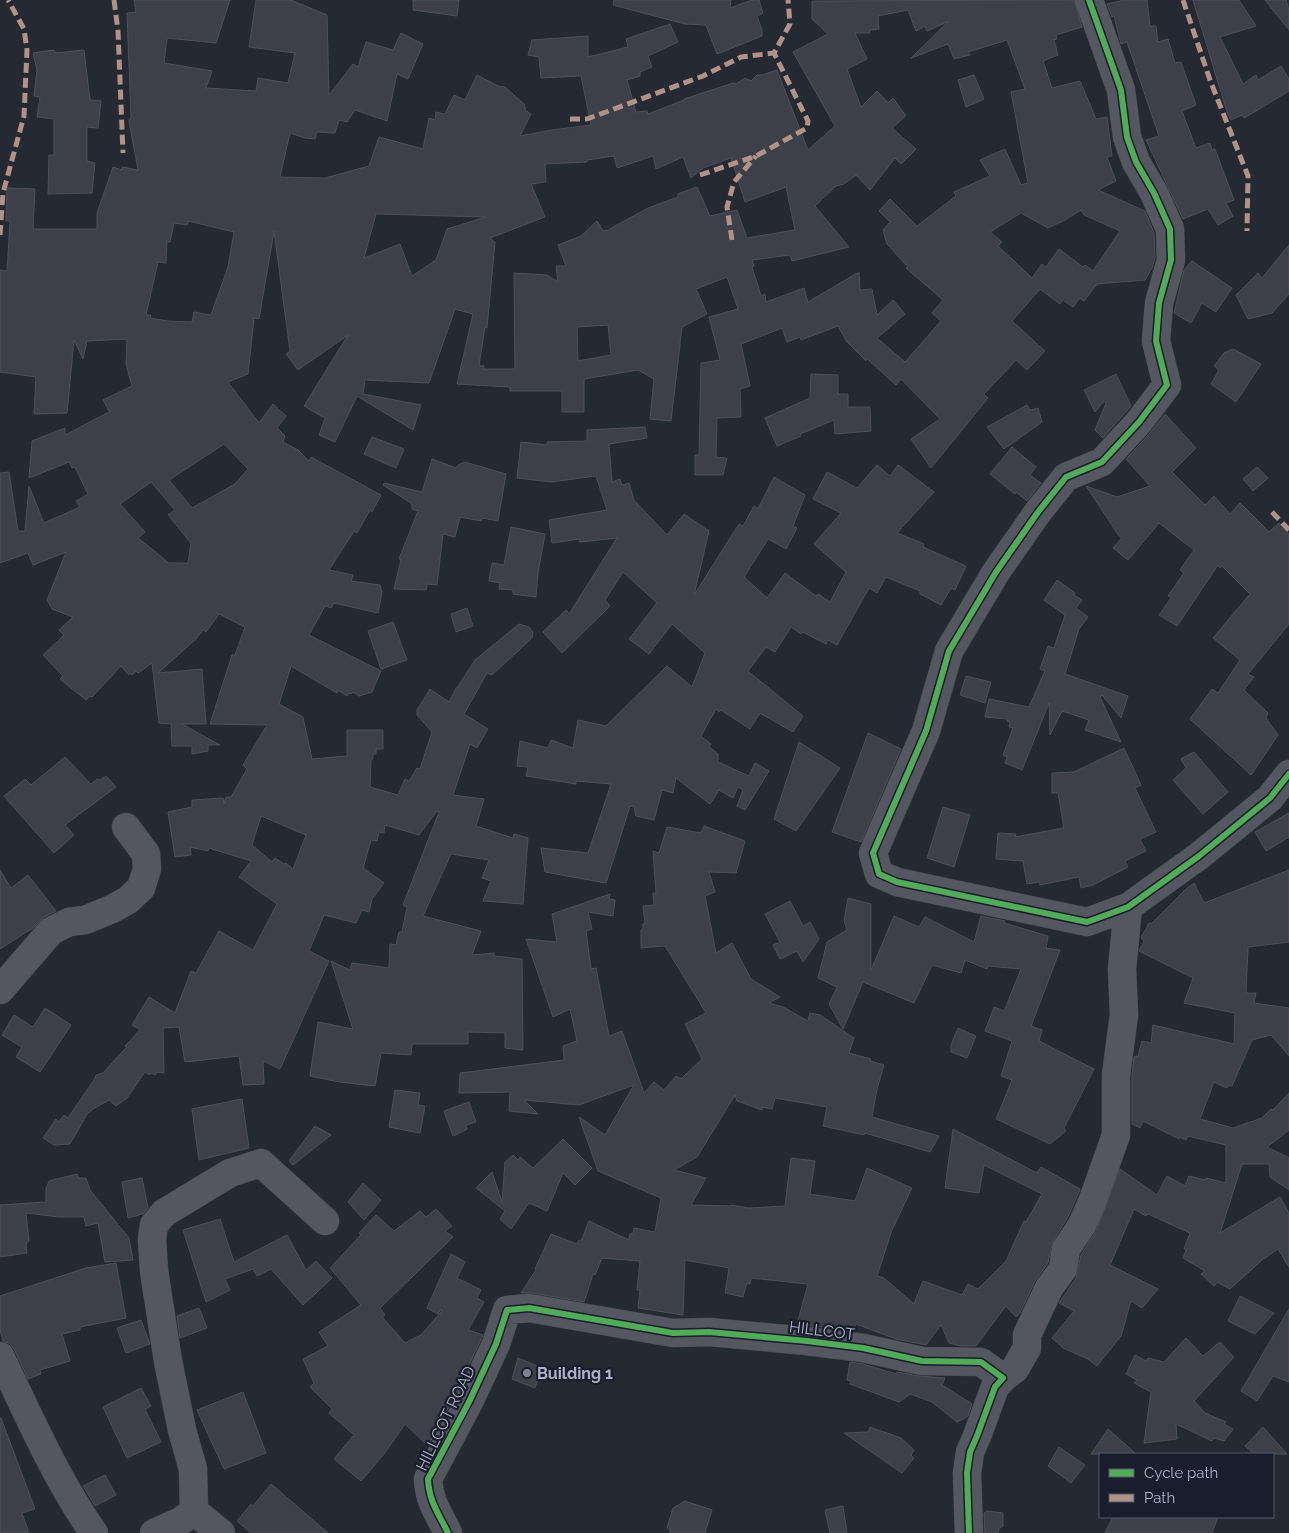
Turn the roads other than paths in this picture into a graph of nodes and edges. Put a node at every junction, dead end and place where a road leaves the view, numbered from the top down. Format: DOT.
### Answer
graph roads {
  1 [pos="1089,0"];
  2 [pos="1289,774"];
  3 [pos="126,828"];
  4 [pos="1128,907"];
  5 [pos="0,990"];
  6 [pos="325,1221"];
  7 [pos="496,1344"];
  8 [pos="0,1356"];
  9 [pos="1003,1378"];
  10 [pos="194,1511"];
  11 [pos="94,1533"];
  12 [pos="154,1533"];
  13 [pos="221,1533"];
  14 [pos="448,1533"];
  15 [pos="969,1533"];
  1 -- 4 [label="street"];
  2 -- 4 [label="street"];
  3 -- 5 [label="street"];
  4 -- 9 [label="street"];
  6 -- 10 [label="street"];
  7 -- 9 [label="street, HILLCOT"];
  7 -- 14 [label="street, HILLCOT ROAD"];
  8 -- 11 [label="street"];
  9 -- 15 [label="street"];
  10 -- 12 [label="street"];
  10 -- 13 [label="street"];
}
